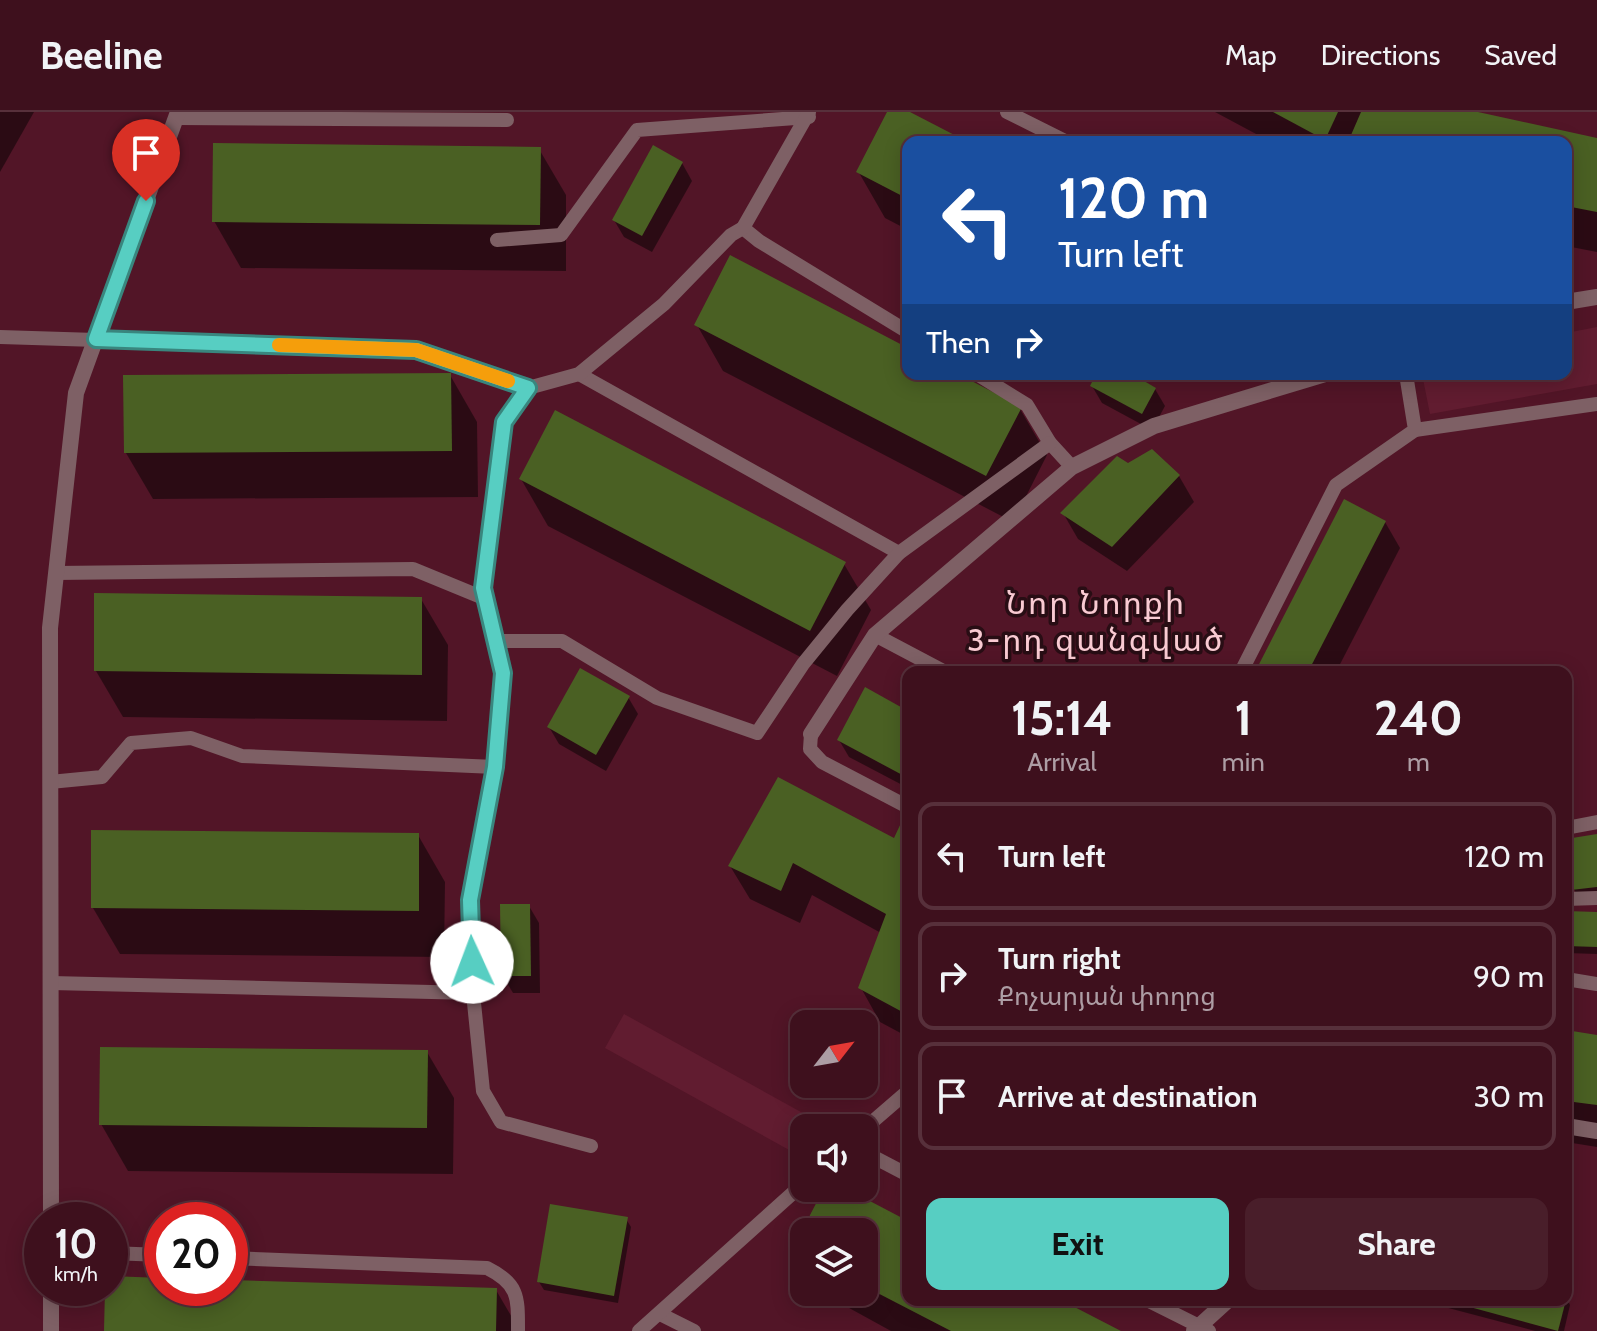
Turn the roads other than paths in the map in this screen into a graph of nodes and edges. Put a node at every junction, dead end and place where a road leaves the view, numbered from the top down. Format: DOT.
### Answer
graph roads {
  1 [pos="1007,112"];
  2 [pos="809,114"];
  3 [pos="177,115"];
  4 [pos="507,120"];
  5 [pos="1055,136"];
  6 [pos="743,228"];
  7 [pos="497,240"];
  8 [pos="1597,297"];
  9 [pos="1572,301"];
  10 [pos="902,328"];
  11 [pos="0,337"];
  12 [pos="96,339"];
  13 [pos="579,374"];
  14 [pos="987,380"];
  15 [pos="1305,380"];
  16 [pos="1407,380"];
  17 [pos="528,388"];
  18 [pos="1597,404"];
  19 [pos="1415,430"];
  20 [pos="1050,443"];
  21 [pos="1072,467"];
  22 [pos="899,553"];
  23 [pos="56,573"];
  24 [pos="486,599"];
  25 [pos="875,635"];
  26 [pos="496,641"];
  27 [pos="934,666"];
  28 [pos="1244,666"];
  29 [pos="811,734"];
  30 [pos="495,767"];
  31 [pos="50,782"];
  32 [pos="902,804"];
  33 [pos="1597,822"];
  34 [pos="1572,827"];
  35 [pos="1597,898"];
  36 [pos="1572,899"];
  37 [pos="1572,980"];
  38 [pos="51,983"];
  39 [pos="1597,984"];
  40 [pos="473,993"];
  41 [pos="902,1096"];
  42 [pos="878,1117"];
  43 [pos="1572,1127"];
  44 [pos="1597,1131"];
  45 [pos="591,1146"];
  46 [pos="878,1159"];
  47 [pos="902,1172"];
  48 [pos="790,1196"];
  49 [pos="51,1202"];
  50 [pos="248,1259"];
  51 [pos="51,1306"];
  52 [pos="1158,1306"];
  53 [pos="1223,1306"];
  54 [pos="660,1314"];
  55 [pos="1201,1330"];
  56 [pos="51,1331"];
  57 [pos="518,1331"];
  58 [pos="639,1331"];
  59 [pos="694,1331"];
  1 -- 5 [label="lane"];
  2 -- 6 [label="lane"];
  2 -- 7 [label="lane"];
  3 -- 4 [label="lane"];
  3 -- 12 [label="street"];
  6 -- 10 [label="lane"];
  6 -- 13 [label="lane"];
  8 -- 9 [label="street"];
  11 -- 12 [label="lane"];
  12 -- 17 [label="lane"];
  12 -- 23 [label="street"];
  13 -- 17 [label="lane"];
  13 -- 22 [label="lane"];
  14 -- 20 [label="lane"];
  15 -- 21 [label="street"];
  16 -- 19 [label="lane"];
  17 -- 24 [label="lane"];
  18 -- 19 [label="lane"];
  19 -- 28 [label="lane"];
  20 -- 21 [label="lane"];
  20 -- 22 [label="lane"];
  21 -- 25 [label="street"];
  22 -- 26 [label="lane"];
  23 -- 24 [label="lane"];
  23 -- 31 [label="street"];
  24 -- 26 [label="lane"];
  25 -- 27 [label="lane"];
  25 -- 29 [label="street"];
  26 -- 30 [label="lane"];
  29 -- 32 [label="lane"];
  30 -- 31 [label="lane"];
  30 -- 40 [label="lane"];
  31 -- 38 [label="street"];
  33 -- 34 [label="lane"];
  35 -- 36 [label="lane"];
  37 -- 39 [label="lane"];
  38 -- 40 [label="lane"];
  38 -- 49 [label="street"];
  40 -- 45 [label="lane"];
  41 -- 42 [label="lane"];
  43 -- 44 [label="street"];
  46 -- 47 [label="lane"];
  48 -- 54 [label="lane"];
  50 -- 57 [label="lane"];
  51 -- 56 [label="street"];
  52 -- 55 [label="lane"];
  53 -- 55 [label="street"];
  54 -- 58 [label="lane"];
  54 -- 59 [label="lane"];
}
